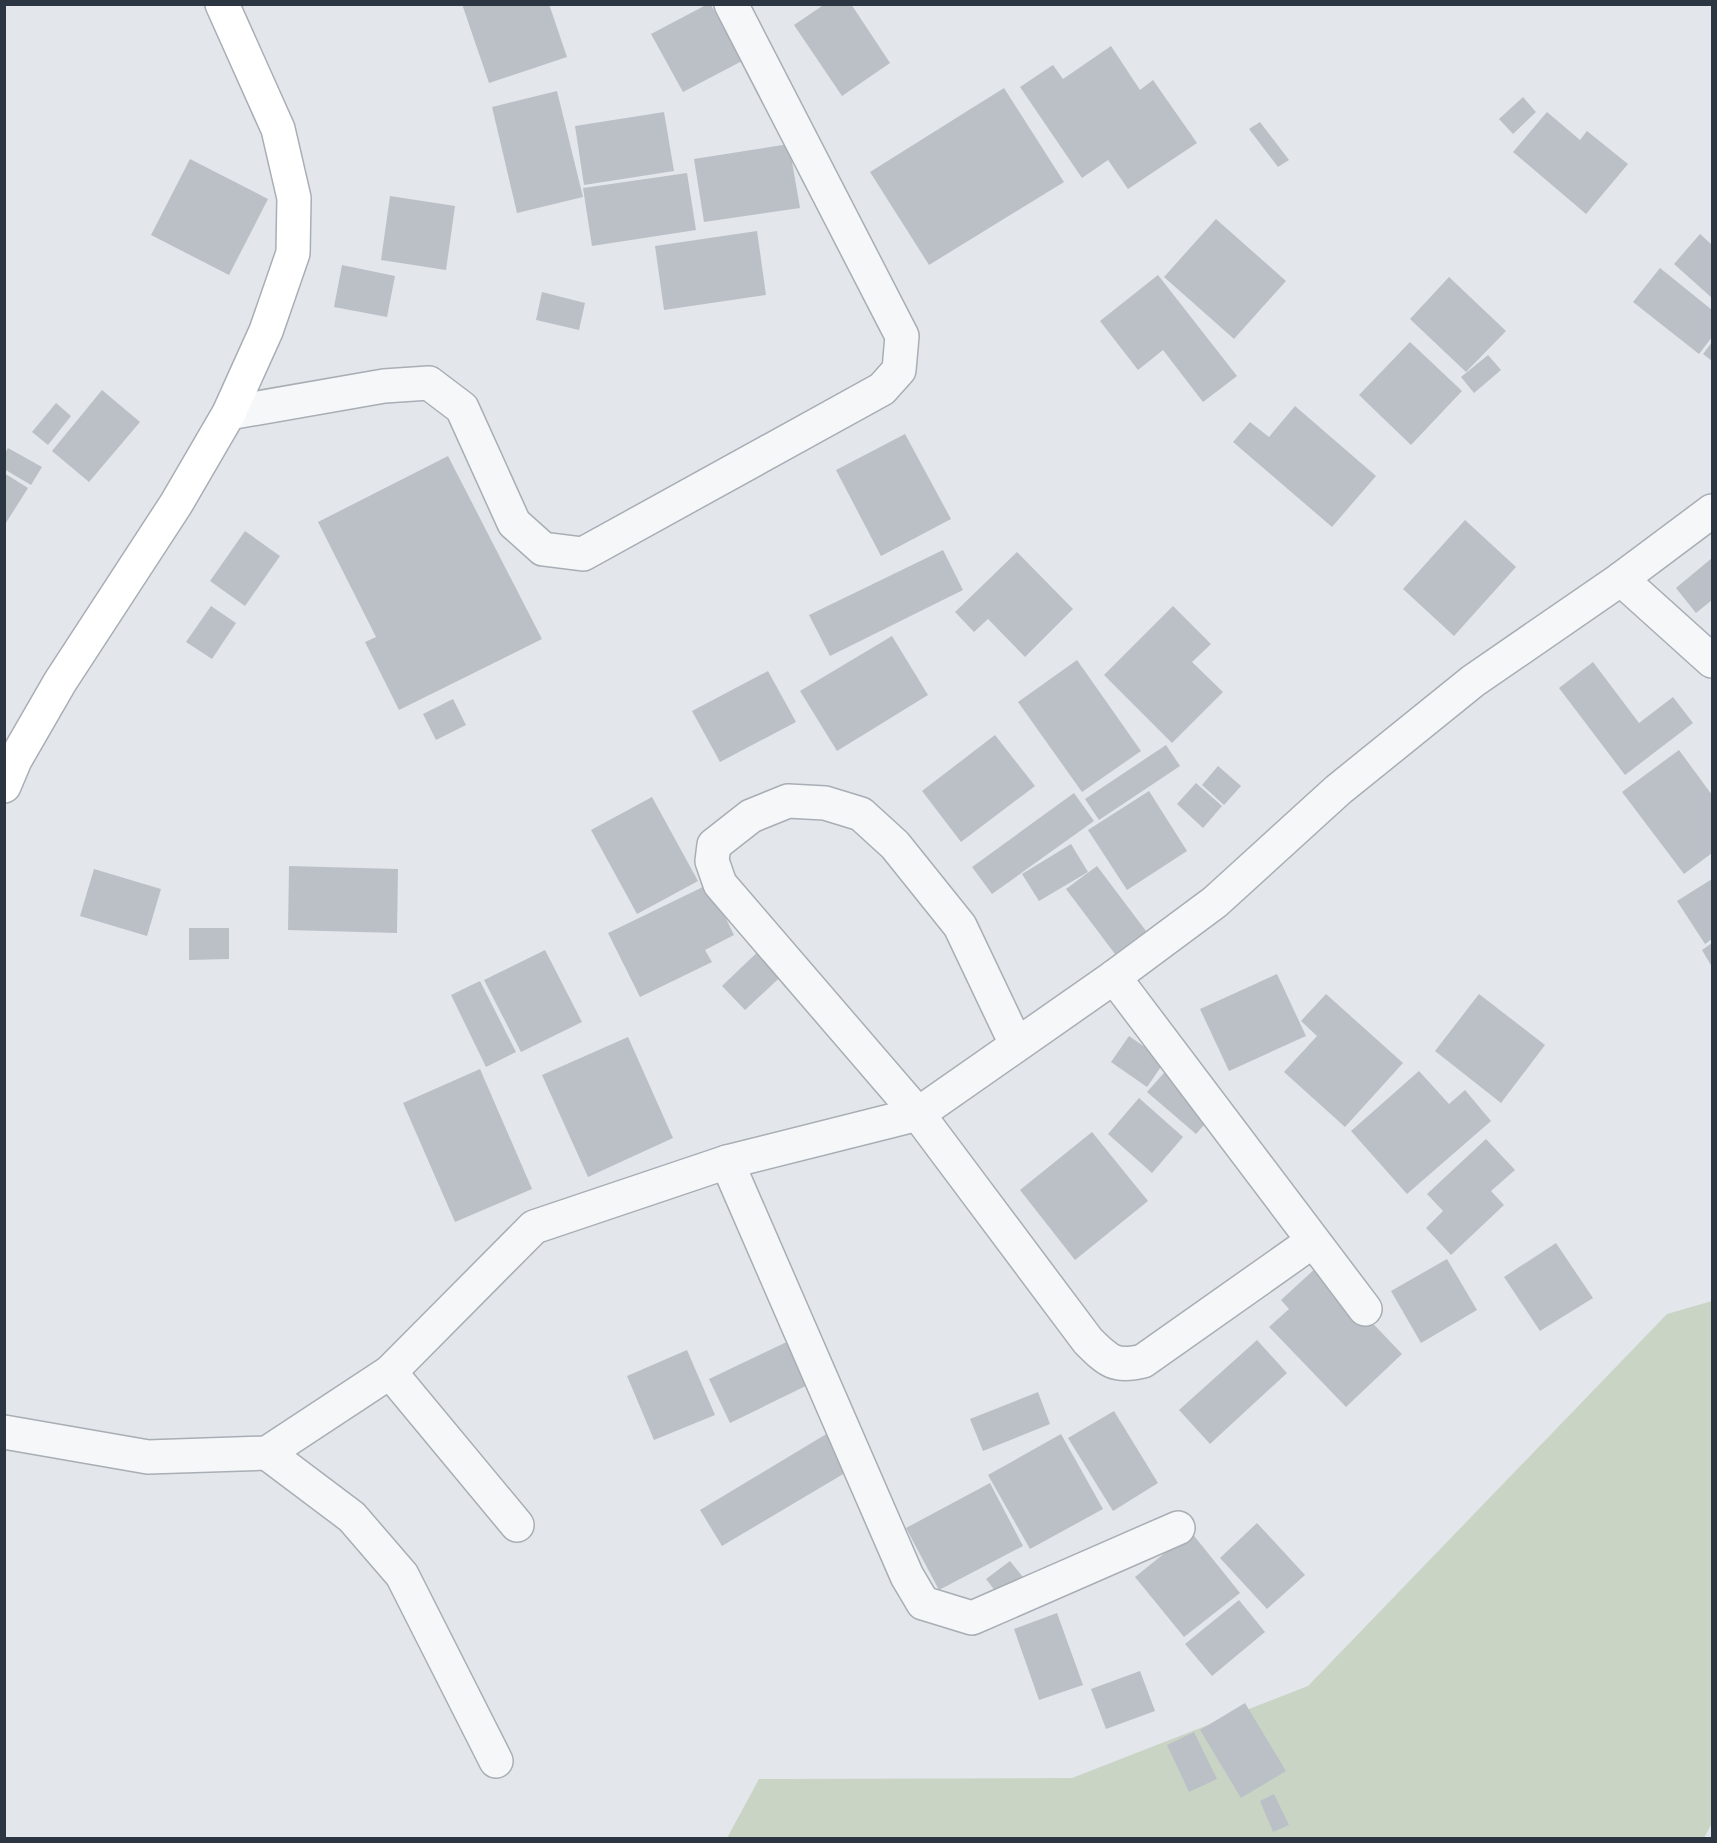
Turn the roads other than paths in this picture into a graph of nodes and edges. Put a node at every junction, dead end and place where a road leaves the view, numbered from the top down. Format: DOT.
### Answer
graph roads {
  1 [pos="222,4"];
  2 [pos="731,4"];
  3 [pos="229,413"];
  4 [pos="1713,512"];
  5 [pos="1621,579"];
  6 [pos="1713,661"];
  7 [pos="4,786"];
  8 [pos="1114,977"];
  9 [pos="1016,1044"];
  10 [pos="918,1114"];
  11 [pos="727,1162"];
  12 [pos="1313,1241"];
  13 [pos="1365,1309"];
  14 [pos="390,1372"];
  15 [pos="4,1432"];
  16 [pos="267,1453"];
  17 [pos="517,1525"];
  18 [pos="1178,1528"];
  19 [pos="496,1761"];
  1 -- 3 [label="street"];
  2 -- 3 [label="street"];
  3 -- 7 [label="street"];
  4 -- 5 [label="street"];
  5 -- 6 [label="street"];
  5 -- 8 [label="street"];
  8 -- 9 [label="street"];
  8 -- 12 [label="street"];
  9 -- 10 [label="street"];
  9 -- 10 [label="street"];
  10 -- 11 [label="street"];
  10 -- 12 [label="street"];
  11 -- 14 [label="street"];
  11 -- 18 [label="street"];
  12 -- 13 [label="street"];
  14 -- 16 [label="street"];
  14 -- 17 [label="street"];
  15 -- 16 [label="street"];
  16 -- 19 [label="street"];
}
